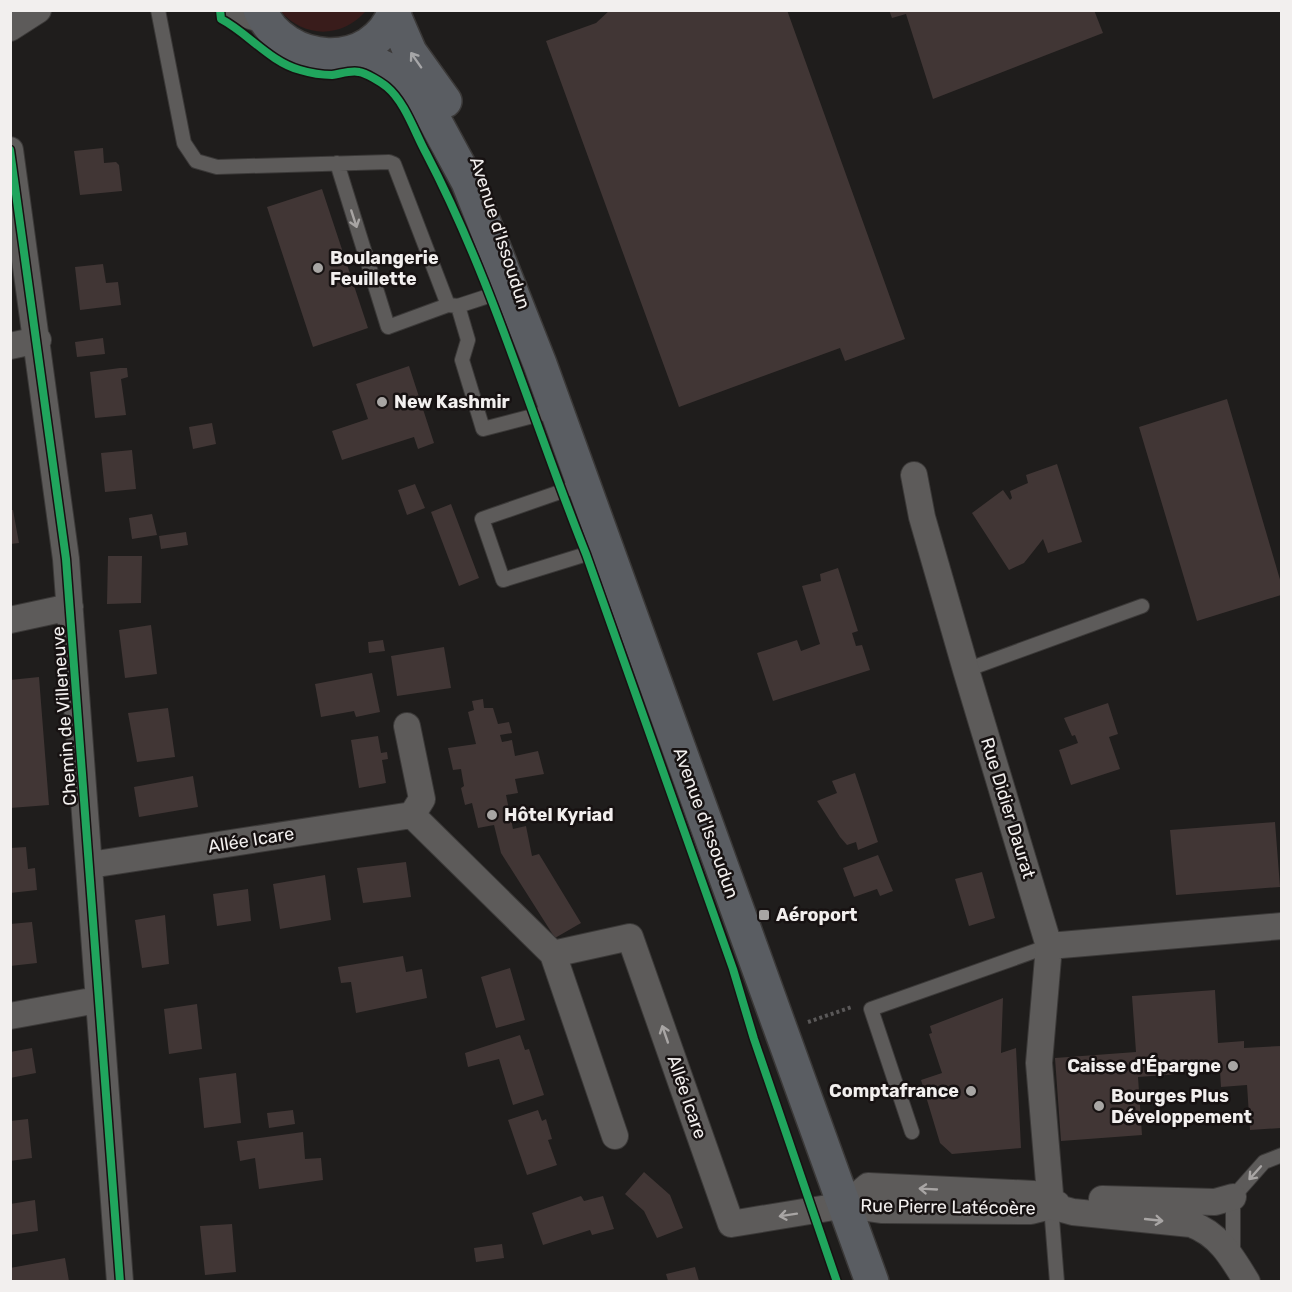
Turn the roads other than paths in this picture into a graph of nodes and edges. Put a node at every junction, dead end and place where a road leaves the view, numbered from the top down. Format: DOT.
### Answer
graph roads {
  1 [pos="38,10"];
  2 [pos="159,10"];
  3 [pos="231,10"];
  4 [pos="394,13"];
  5 [pos="262,15"];
  6 [pos="11,27"];
  7 [pos="351,52"];
  8 [pos="10,150"];
  9 [pos="336,163"];
  10 [pos="16,223"];
  11 [pos="510,289"];
  12 [pos="453,305"];
  13 [pos="38,340"];
  14 [pos="10,346"];
  15 [pos="540,364"];
  16 [pos="556,410"];
  17 [pos="914,476"];
  18 [pos="583,484"];
  19 [pos="606,548"];
  20 [pos="1142,606"];
  21 [pos="70,607"];
  22 [pos="10,620"];
  23 [pos="966,670"];
  24 [pos="407,726"];
  25 [pos="412,815"];
  26 [pos="90,865"];
  27 [pos="1281,926"];
  28 [pos="1049,946"];
  29 [pos="553,954"];
  30 [pos="97,1000"];
  31 [pos="10,1016"];
  32 [pos="912,1132"];
  33 [pos="615,1136"];
  34 [pos="1281,1155"];
  35 [pos="1233,1197"];
  36 [pos="846,1205"];
  37 [pos="1051,1206"];
  38 [pos="1233,1259"];
  39 [pos="120,1281"];
  40 [pos="872,1281"];
  41 [pos="1057,1281"];
  42 [pos="1247,1281"];
  1 -- 6 [label="street"];
  2 -- 9 [label="lane"];
  3 -- 5 [label="street"];
  4 -- 7 [label="main road"];
  15 -- 4 [label="main road, Avenue d'Issoudun, one-way"];
  5 -- 7 [label="main road"];
  7 -- 11 [label="main road, Avenue d'Issoudun"];
  8 -- 10 [label="street, Chemin de Villeneuve"];
  9 -- 12 [label="lane"];
  9 -- 12 [label="lane, one-way"];
  10 -- 13 [label="street, Chemin de Villeneuve"];
  11 -- 12 [label="lane"];
  11 -- 15 [label="main road, Avenue d'Issoudun"];
  12 -- 16 [label="lane"];
  13 -- 14 [label="street"];
  13 -- 21 [label="street, Chemin de Villeneuve"];
  15 -- 16 [label="main road, Avenue d'Issoudun"];
  16 -- 18 [label="main road, Avenue d'Issoudun"];
  17 -- 23 [label="street, Rue Didier Daurat"];
  18 -- 19 [label="main road, Avenue d'Issoudun"];
  18 -- 19 [label="lane"];
  19 -- 36 [label="main road, Avenue d'Issoudun"];
  20 -- 23 [label="lane"];
  21 -- 22 [label="street"];
  21 -- 26 [label="street, Chemin de Villeneuve"];
  23 -- 28 [label="street, Rue Didier Daurat"];
  24 -- 25 [label="street"];
  25 -- 26 [label="street, Allée Icare"];
  25 -- 29 [label="street"];
  26 -- 30 [label="street, Chemin de Villeneuve"];
  27 -- 28 [label="street"];
  28 -- 32 [label="lane"];
  28 -- 37 [label="street, Rue Didier Daurat"];
  29 -- 33 [label="street"];
  36 -- 29 [label="street, Allée Icare, one-way"];
  30 -- 31 [label="street"];
  30 -- 39 [label="street, Chemin de Villeneuve"];
  34 -- 35 [label="lane, one-way"];
  35 -- 37 [label="street, Rue Pierre Latécoère"];
  35 -- 38 [label="lane"];
  36 -- 37 [label="street, Rue Pierre Latécoère"];
  36 -- 40 [label="main road, Avenue d'Issoudun"];
  37 -- 38 [label="street, Rue Pierre Latécoère, one-way"];
  37 -- 41 [label="lane"];
  38 -- 42 [label="street, Rue Pierre Latécoère"];
}
